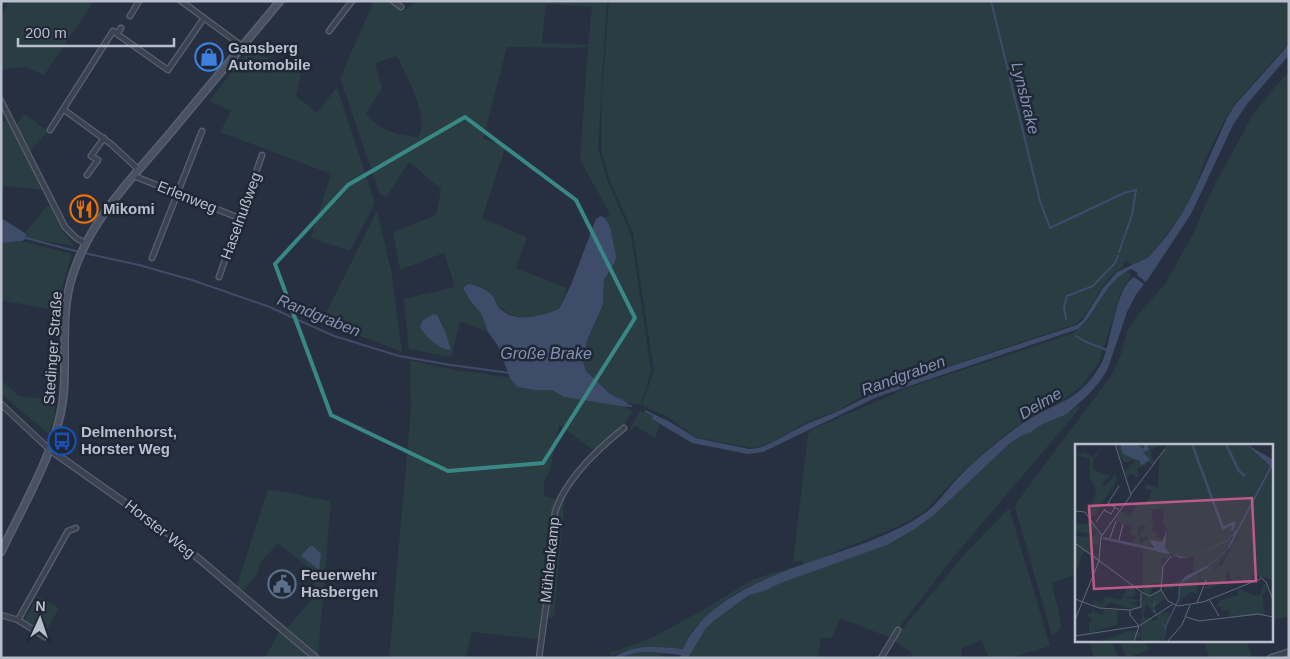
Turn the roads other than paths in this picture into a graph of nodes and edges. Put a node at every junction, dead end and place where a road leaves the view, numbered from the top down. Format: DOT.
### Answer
graph roads {
  1 [pos="140,1"];
  2 [pos="180,1"];
  3 [pos="280,1"];
  4 [pos="352,1"];
  5 [pos="393,1"];
  6 [pos="401,7"];
  7 [pos="130,16"];
  8 [pos="204,18"];
  9 [pos="121,28"];
  10 [pos="329,31"];
  11 [pos="117,34"];
  12 [pos="242,46"];
  13 [pos="1,101"];
  14 [pos="64,109"];
  15 [pos="50,130"];
  16 [pos="202,130"];
  17 [pos="104,138"];
  18 [pos="262,155"];
  19 [pos="137,173"];
  20 [pos="87,175"];
  21 [pos="178,193"];
  22 [pos="239,218"];
  23 [pos="84,245"];
  24 [pos="152,258"];
  25 [pos="219,277"];
  26 [pos="1,404"];
  27 [pos="624,428"];
  28 [pos="49,450"];
  29 [pos="76,528"];
  30 [pos="1,552"];
  31 [pos="1,615"];
  32 [pos="18,620"];
  33 [pos="898,630"];
  34 [pos="45,637"];
  35 [pos="1289,652"];
  36 [pos="316,658"];
  37 [pos="539,658"];
  38 [pos="881,658"];
  39 [pos="1271,658"];
  1 -- 7 [label="street"];
  2 -- 8 [label="street"];
  3 -- 12 [label="main road, Stedinger Straße"];
  4 -- 10 [label="street"];
  5 -- 6 [label="street"];
  8 -- 11 [label="street"];
  8 -- 12 [label="street"];
  9 -- 11 [label="street"];
  11 -- 14 [label="street"];
  12 -- 19 [label="main road, Stedinger Straße"];
  13 -- 23 [label="street"];
  14 -- 15 [label="street"];
  14 -- 17 [label="street"];
  16 -- 21 [label="street"];
  17 -- 19 [label="street"];
  17 -- 20 [label="street"];
  18 -- 22 [label="street, Haselnußweg"];
  19 -- 21 [label="street, Erlenweg"];
  19 -- 23 [label="main road, Stedinger Straße"];
  21 -- 22 [label="street, Erlenweg"];
  21 -- 24 [label="street"];
  22 -- 25 [label="street, Haselnußweg"];
  23 -- 28 [label="main road, Stedinger Straße"];
  26 -- 28 [label="street, Horster Weg"];
  27 -- 37 [label="street, Mühlenkamp"];
  28 -- 30 [label="main road, Stedinger Straße"];
  28 -- 36 [label="street, Horster Weg"];
  29 -- 32 [label="street"];
  31 -- 32 [label="street"];
  32 -- 34 [label="street"];
  33 -- 38 [label="street"];
  35 -- 39 [label="street"];
}
